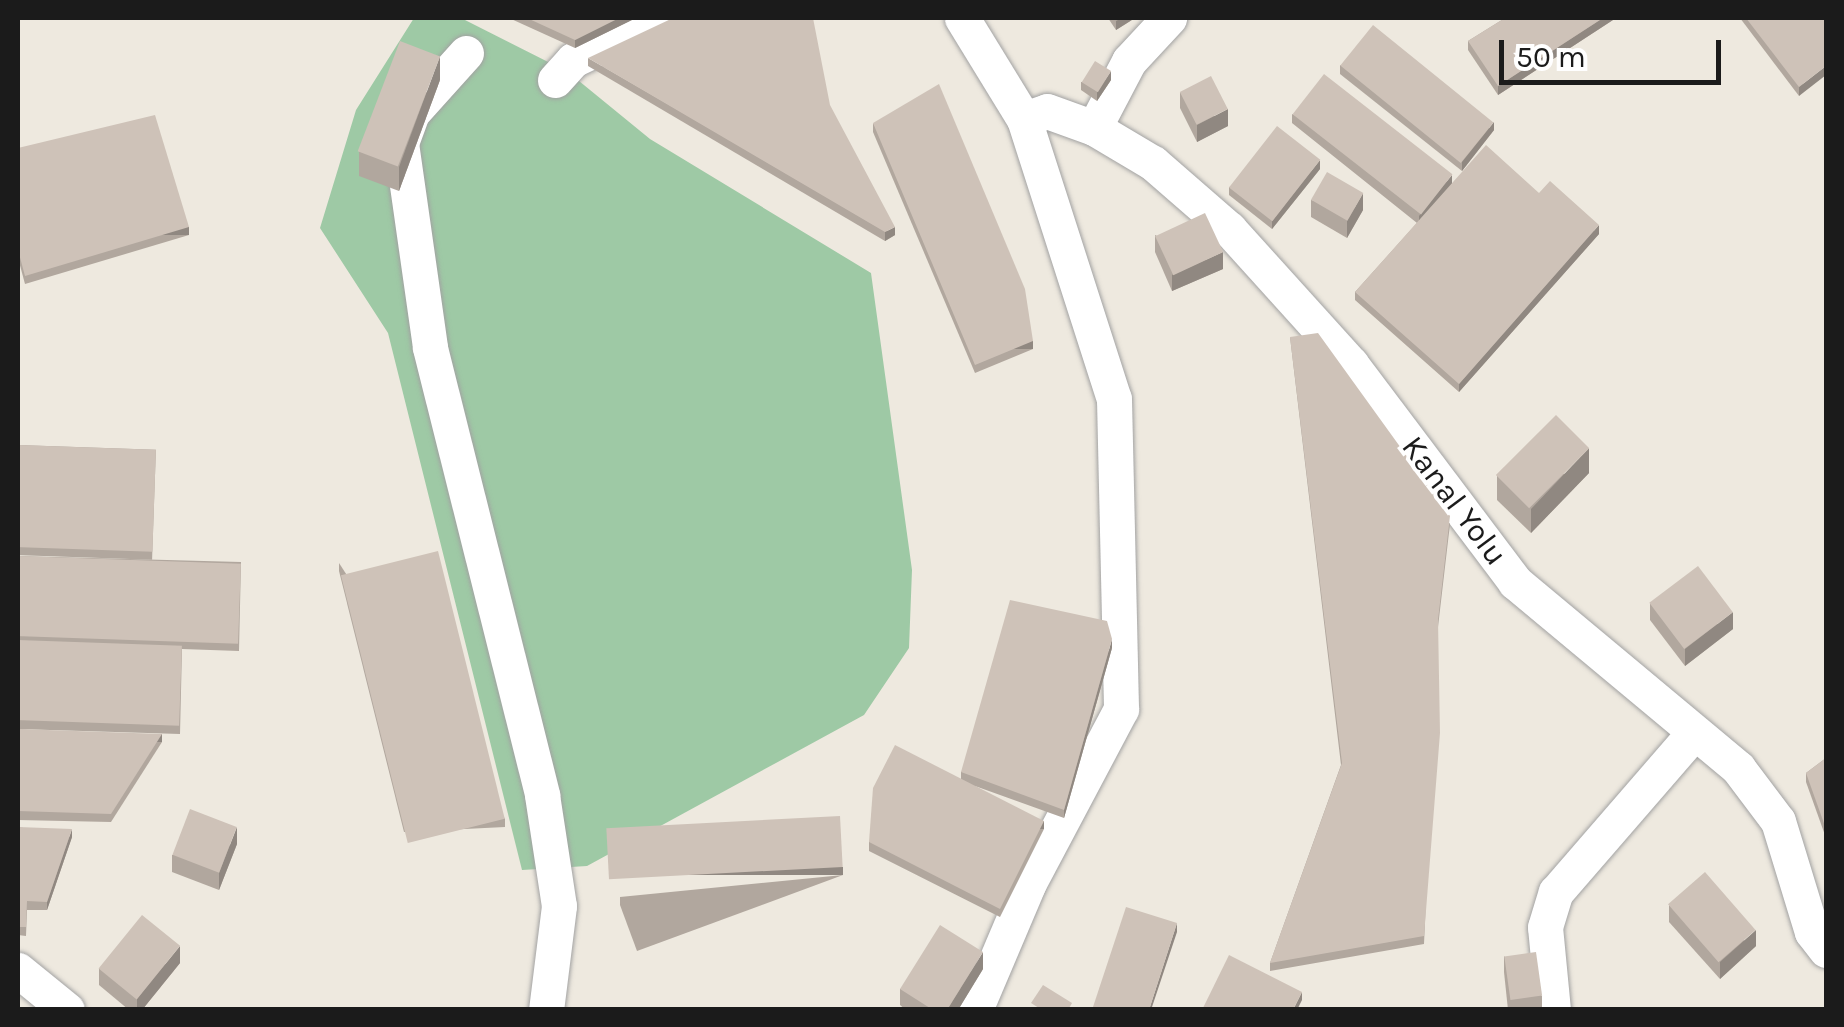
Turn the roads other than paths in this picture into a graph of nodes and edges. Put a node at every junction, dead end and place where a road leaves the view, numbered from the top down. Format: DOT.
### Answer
graph roads {
  1 [pos="661,18"];
  2 [pos="962,18"];
  3 [pos="1169,18"];
  4 [pos="466,53"];
  5 [pos="555,80"];
  6 [pos="1024,119"];
  7 [pos="1094,128"];
  8 [pos="1692,734"];
  9 [pos="1826,950"];
  10 [pos="18,970"];
  11 [pos="68,1010"];
  12 [pos="546,1010"];
  13 [pos="975,1010"];
  14 [pos="1553,1010"];
  1 -- 5 [label="street"];
  2 -- 6 [label="street"];
  3 -- 7 [label="street"];
  4 -- 12 [label="street"];
  6 -- 7 [label="street, Kanal Yolu"];
  6 -- 13 [label="street"];
  7 -- 8 [label="street, Kanal Yolu"];
  8 -- 9 [label="street, Kanal Yolu"];
  8 -- 14 [label="street"];
  10 -- 11 [label="street"];
}
